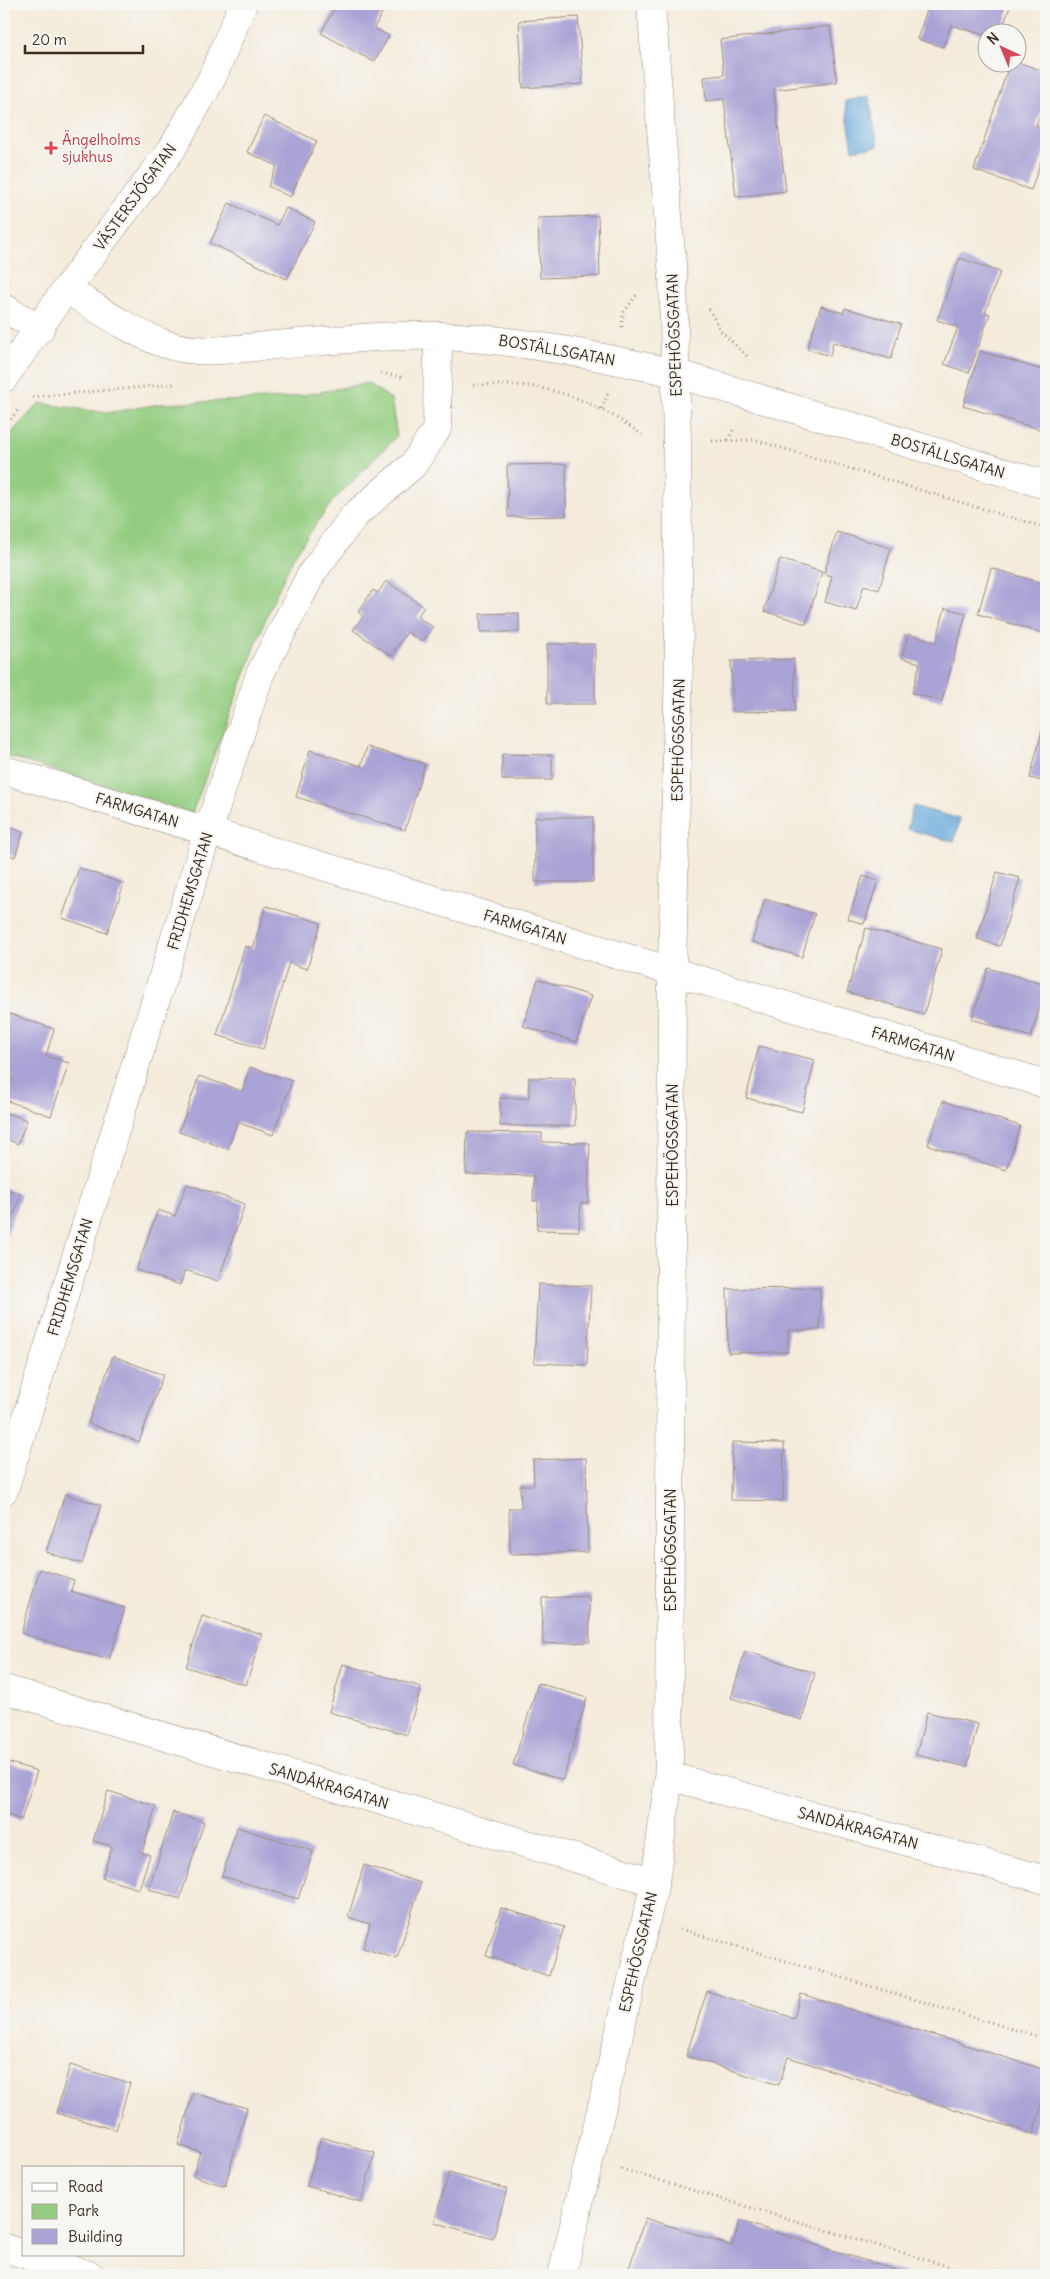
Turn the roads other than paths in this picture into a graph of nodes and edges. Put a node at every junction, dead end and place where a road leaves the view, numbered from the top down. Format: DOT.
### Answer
graph roads {
  1 [pos="244,4"];
  2 [pos="651,4"];
  3 [pos="66,289"];
  4 [pos="4,308"];
  5 [pos="40,329"];
  6 [pos="438,336"];
  7 [pos="675,373"];
  8 [pos="4,378"];
  9 [pos="1046,485"];
  10 [pos="4,770"];
  11 [pos="208,831"];
  12 [pos="672,972"];
  13 [pos="1046,1084"];
  14 [pos="4,1490"];
  15 [pos="4,1689"];
  16 [pos="669,1776"];
  17 [pos="1046,1880"];
  18 [pos="655,1882"];
  19 [pos="4,2248"];
  20 [pos="22,2254"];
  21 [pos="28,2256"];
  22 [pos="90,2275"];
  23 [pos="562,2275"];
  1 -- 3 [label="street, VÄSTERSJÖGATAN"];
  2 -- 7 [label="street, ESPEHÖGSGATAN"];
  3 -- 5 [label="street, VÄSTERSJÖGATAN"];
  3 -- 6 [label="street, BOSTÄLLSGATAN"];
  4 -- 5 [label="street"];
  5 -- 8 [label="street, VÄSTERSJÖGATAN"];
  6 -- 7 [label="street, BOSTÄLLSGATAN"];
  6 -- 11 [label="street, FRIDHEMSGATAN"];
  7 -- 9 [label="street, BOSTÄLLSGATAN"];
  7 -- 12 [label="street, ESPEHÖGSGATAN"];
  10 -- 11 [label="street, FARMGATAN"];
  11 -- 12 [label="street, FARMGATAN"];
  11 -- 14 [label="street, FRIDHEMSGATAN"];
  12 -- 13 [label="street, FARMGATAN"];
  12 -- 16 [label="street, ESPEHÖGSGATAN"];
  15 -- 18 [label="street, SANDÅKRAGATAN"];
  16 -- 17 [label="street, SANDÅKRAGATAN"];
  16 -- 18 [label="street, ESPEHÖGSGATAN"];
  18 -- 23 [label="street, ESPEHÖGSGATAN"];
  19 -- 20 [label="street"];
  21 -- 22 [label="street"];
}
